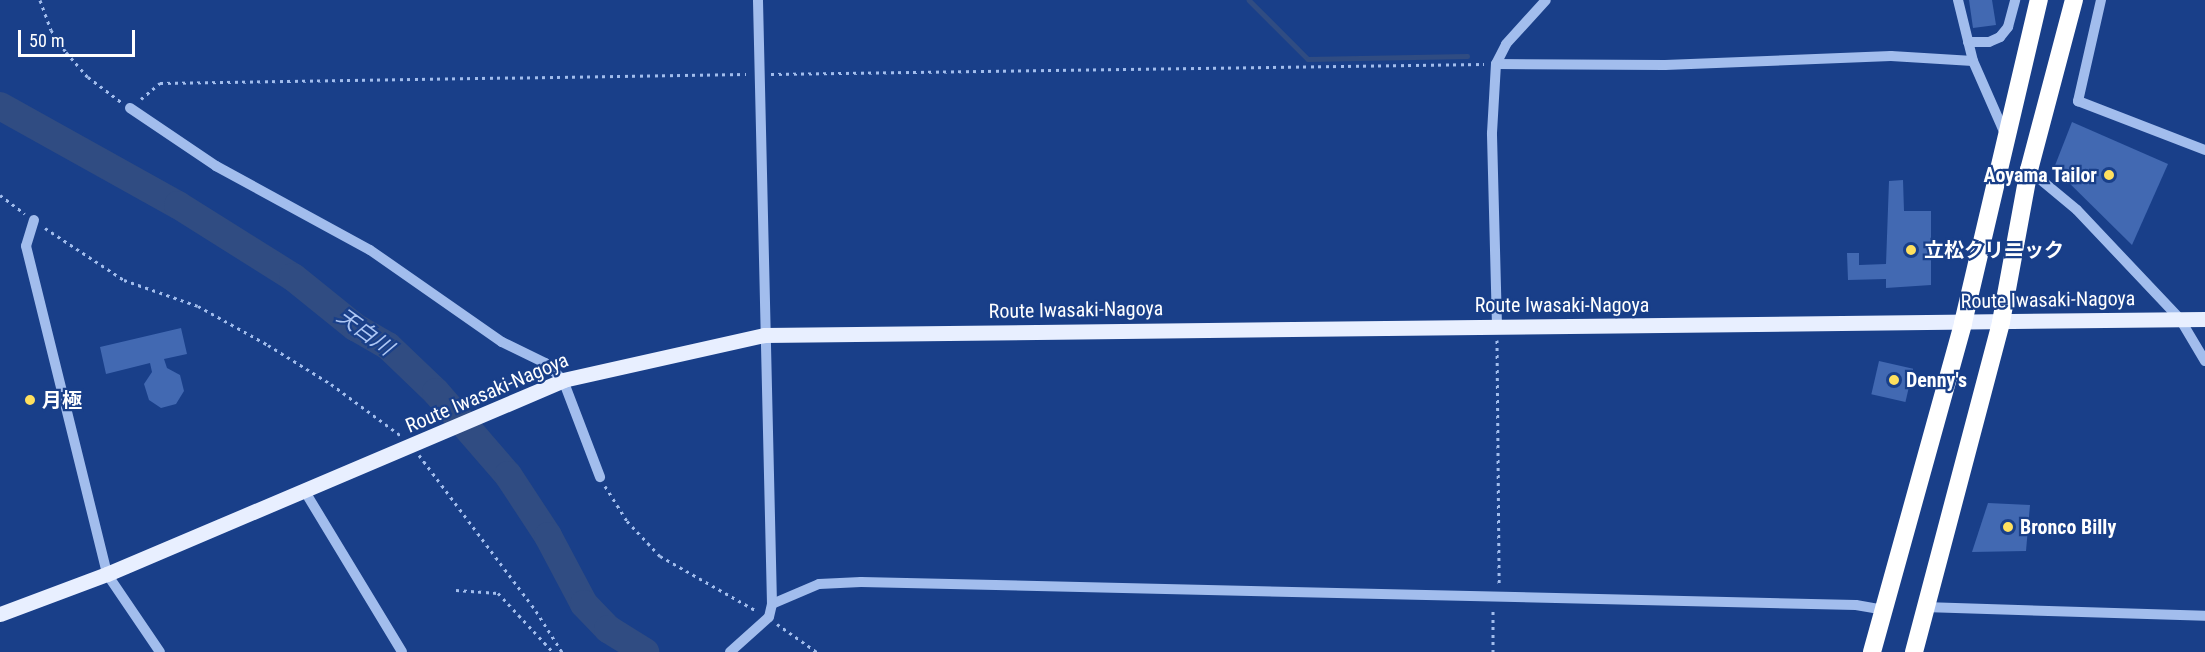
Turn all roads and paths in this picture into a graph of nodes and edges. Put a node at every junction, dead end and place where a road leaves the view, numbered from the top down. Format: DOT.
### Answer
graph roads {
  1 [pos="40,0"];
  2 [pos="759,0"];
  3 [pos="1546,0"];
  4 [pos="1958,0"];
  5 [pos="2015,0"];
  6 [pos="2039,0"];
  7 [pos="2074,0"];
  8 [pos="2101,0"];
  9 [pos="1968,42"];
  10 [pos="1973,61"];
  11 [pos="1496,64"];
  12 [pos="760,74"];
  13 [pos="130,108"];
  14 [pos="2005,134"];
  15 [pos="2205,150"];
  16 [pos="2029,170"];
  17 [pos="0,195"];
  18 [pos="34,220"];
  19 [pos="2180,319"];
  20 [pos="2205,319"];
  21 [pos="1963,322"];
  22 [pos="2001,322"];
  23 [pos="1497,326"];
  24 [pos="764,335"];
  25 [pos="2205,361"];
  26 [pos="563,380"];
  27 [pos="332,384"];
  28 [pos="600,477"];
  29 [pos="304,490"];
  30 [pos="474,529"];
  31 [pos="106,574"];
  32 [pos="456,590"];
  33 [pos="1496,596"];
  34 [pos="772,604"];
  35 [pos="1924,607"];
  36 [pos="1883,610"];
  37 [pos="0,614"];
  38 [pos="2205,616"];
  39 [pos="766,620"];
  40 [pos="160,652"];
  41 [pos="402,652"];
  42 [pos="553,652"];
  43 [pos="562,652"];
  44 [pos="730,652"];
  45 [pos="817,652"];
  46 [pos="1493,652"];
  47 [pos="1872,652"];
  48 [pos="1914,652"];
  1 -- 13 [label="path"];
  2 -- 12 [label="street"];
  3 -- 11 [label="street"];
  4 -- 9 [label="street"];
  5 -- 9 [label="street"];
  6 -- 14 [label="highway"];
  7 -- 16 [label="highway"];
  8 -- 15 [label="street"];
  9 -- 10 [label="street"];
  10 -- 11 [label="street"];
  10 -- 14 [label="street"];
  11 -- 12 [label="path"];
  11 -- 23 [label="street"];
  12 -- 13 [label="path"];
  12 -- 24 [label="street"];
  13 -- 26 [label="street"];
  14 -- 21 [label="highway"];
  16 -- 19 [label="street"];
  16 -- 22 [label="highway"];
  17 -- 18 [label="path"];
  18 -- 27 [label="path"];
  18 -- 31 [label="street"];
  19 -- 20 [label="main road, Route Iwasaki-Nagoya"];
  19 -- 22 [label="main road, Route Iwasaki-Nagoya"];
  19 -- 25 [label="street"];
  21 -- 22 [label="main road, Route Iwasaki-Nagoya"];
  21 -- 23 [label="main road, Route Iwasaki-Nagoya"];
  21 -- 36 [label="highway"];
  22 -- 35 [label="highway"];
  23 -- 24 [label="main road, Route Iwasaki-Nagoya"];
  23 -- 33 [label="path"];
  24 -- 26 [label="main road, Route Iwasaki-Nagoya"];
  24 -- 34 [label="street"];
  26 -- 28 [label="street"];
  26 -- 29 [label="main road, Route Iwasaki-Nagoya"];
  28 -- 39 [label="path"];
  29 -- 31 [label="main road, Route Iwasaki-Nagoya"];
  29 -- 41 [label="street"];
  30 -- 43 [label="path"];
  31 -- 37 [label="main road, Route Iwasaki-Nagoya"];
  31 -- 40 [label="street"];
  32 -- 42 [label="path"];
  33 -- 34 [label="street"];
  33 -- 36 [label="street"];
  33 -- 46 [label="path"];
  34 -- 39 [label="street"];
  35 -- 38 [label="street"];
  35 -- 48 [label="highway"];
  36 -- 47 [label="highway"];
  39 -- 44 [label="street"];
  39 -- 45 [label="path"];
}
